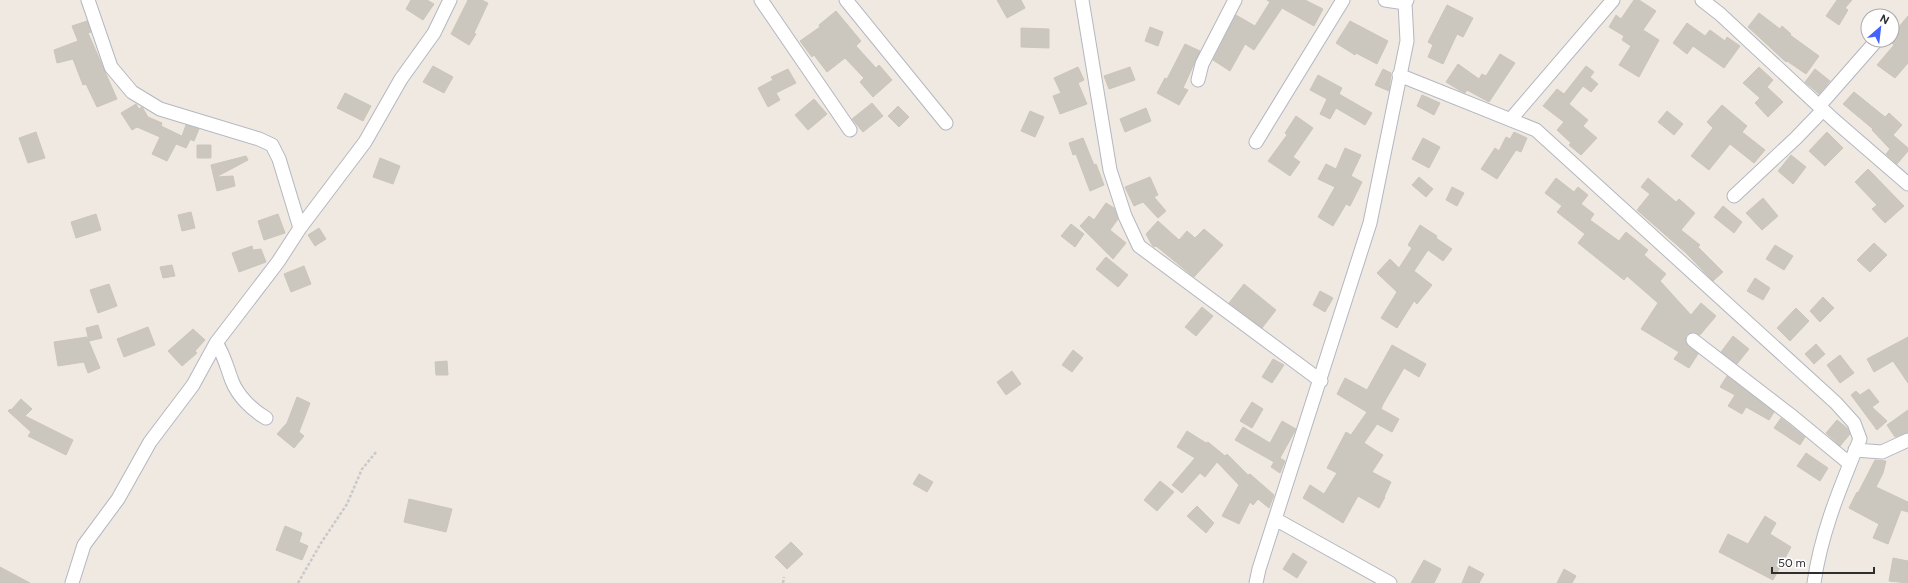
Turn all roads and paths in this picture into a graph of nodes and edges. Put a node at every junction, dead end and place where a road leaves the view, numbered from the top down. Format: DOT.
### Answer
graph roads {
  1 [pos="88,0"];
  2 [pos="450,0"];
  3 [pos="761,0"];
  4 [pos="846,0"];
  5 [pos="1082,0"];
  6 [pos="1235,0"];
  7 [pos="1343,0"];
  8 [pos="1385,0"];
  9 [pos="1613,0"];
  10 [pos="1702,0"];
  11 [pos="1406,1"];
  12 [pos="1870,48"];
  13 [pos="1399,75"];
  14 [pos="1198,80"];
  15 [pos="1821,108"];
  16 [pos="1511,119"];
  17 [pos="946,123"];
  18 [pos="850,130"];
  19 [pos="1256,142"];
  20 [pos="1908,184"];
  21 [pos="1734,196"];
  22 [pos="300,228"];
  23 [pos="1693,340"];
  24 [pos="216,343"];
  25 [pos="1321,381"];
  26 [pos="266,418"];
  27 [pos="1908,440"];
  28 [pos="1855,450"];
  29 [pos="377,451"];
  30 [pos="1850,464"];
  31 [pos="1275,519"];
  32 [pos="784,577"];
  33 [pos="72,583"];
  34 [pos="298,583"];
  35 [pos="783,583"];
  36 [pos="1256,583"];
  37 [pos="1390,583"];
  38 [pos="1814,583"];
  1 -- 22 [label="street"];
  2 -- 22 [label="street"];
  3 -- 18 [label="street"];
  4 -- 17 [label="street"];
  5 -- 25 [label="street"];
  6 -- 14 [label="street"];
  7 -- 19 [label="street"];
  8 -- 11 [label="street"];
  9 -- 16 [label="street"];
  10 -- 15 [label="street"];
  11 -- 13 [label="street"];
  12 -- 15 [label="street"];
  13 -- 16 [label="street"];
  13 -- 25 [label="street"];
  15 -- 20 [label="street"];
  15 -- 21 [label="street"];
  16 -- 28 [label="street"];
  22 -- 24 [label="street"];
  23 -- 30 [label="street"];
  24 -- 26 [label="street"];
  24 -- 33 [label="street"];
  25 -- 31 [label="street"];
  27 -- 28 [label="street"];
  28 -- 30 [label="street"];
  29 -- 34 [label="path"];
  30 -- 38 [label="street"];
  31 -- 36 [label="street"];
  31 -- 37 [label="street"];
  32 -- 35 [label="path"];
}
